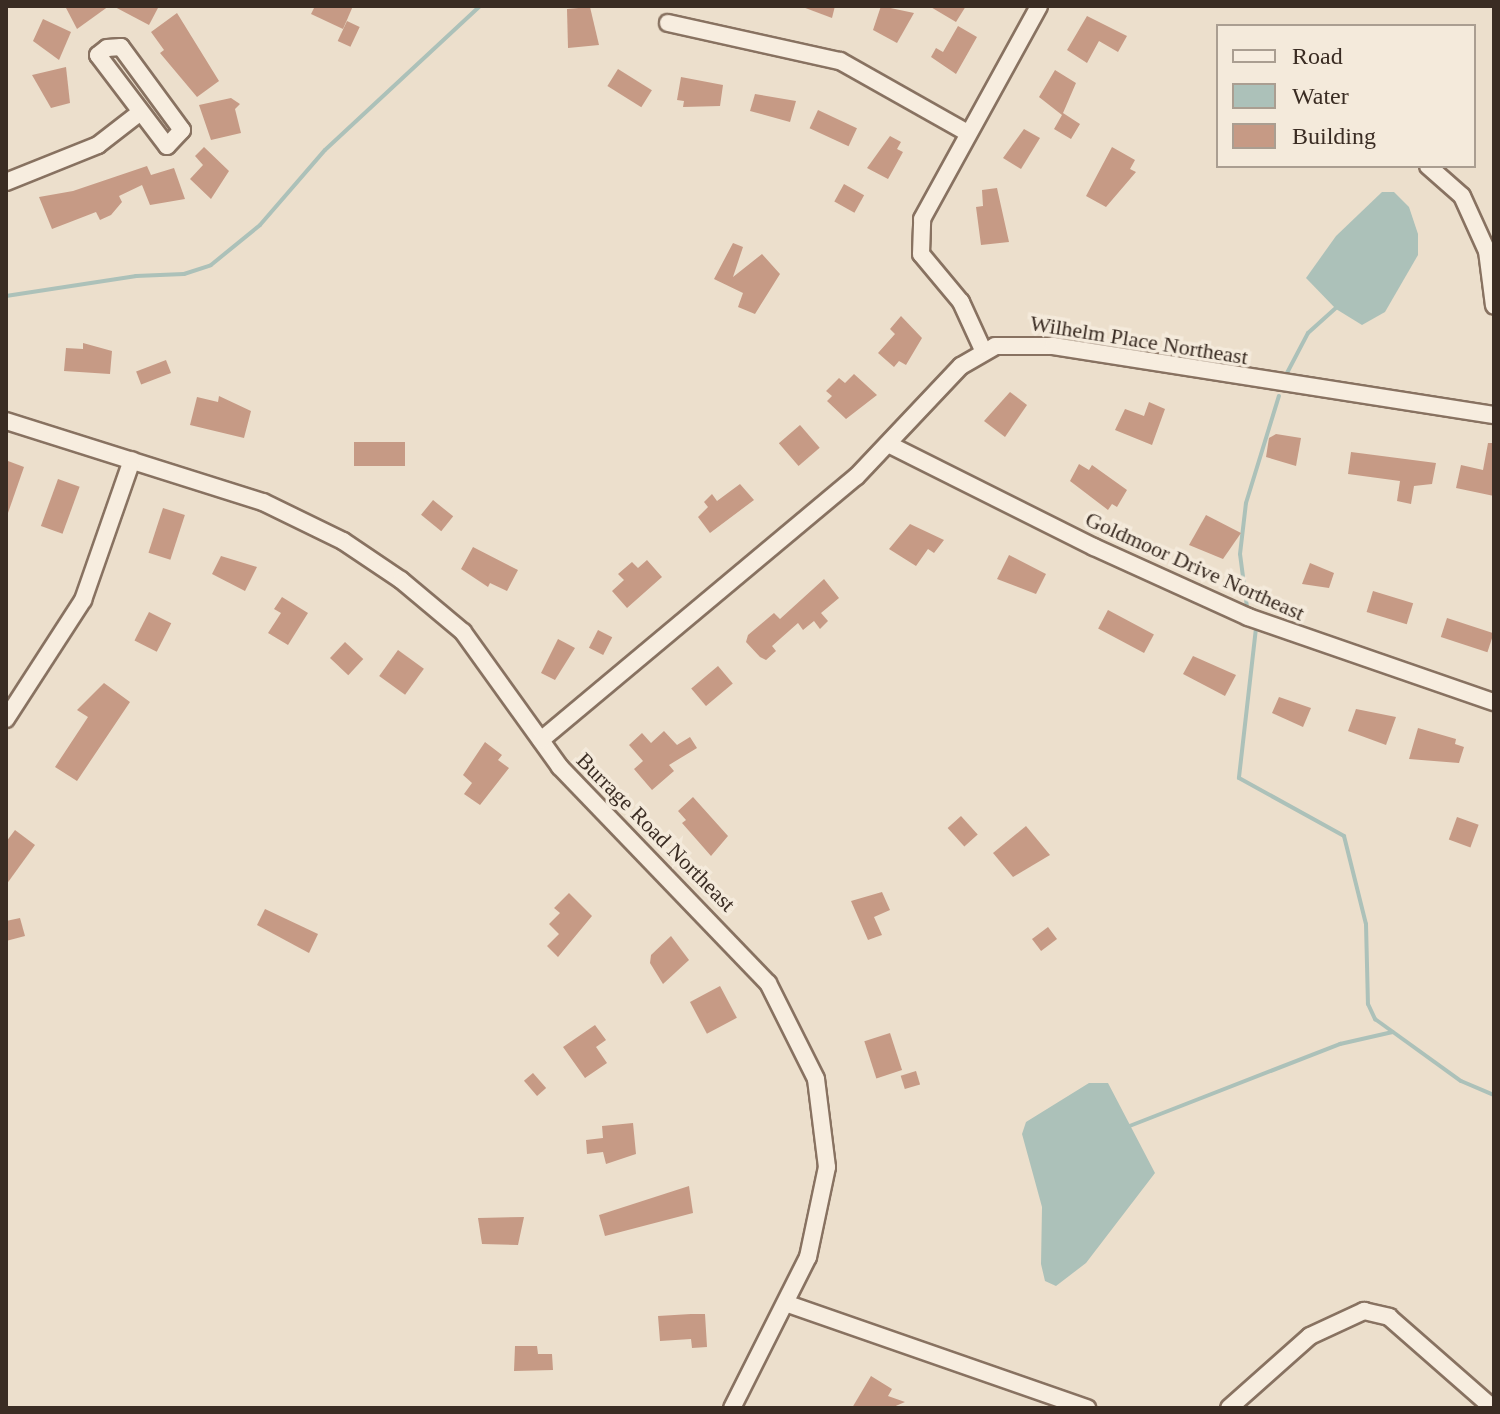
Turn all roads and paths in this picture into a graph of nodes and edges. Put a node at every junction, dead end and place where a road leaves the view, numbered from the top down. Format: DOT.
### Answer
graph roads {
  1 [pos="1039,6"];
  2 [pos="668,23"];
  3 [pos="138,114"];
  4 [pos="966,132"];
  5 [pos="1430,168"];
  6 [pos="6,182"];
  7 [pos="1494,306"];
  8 [pos="983,350"];
  9 [pos="1494,415"];
  10 [pos="6,421"];
  11 [pos="890,445"];
  12 [pos="132,460"];
  13 [pos="1494,702"];
  14 [pos="6,719"];
  15 [pos="541,740"];
  16 [pos="788,1304"];
  17 [pos="732,1408"];
  18 [pos="1087,1408"];
  19 [pos="1229,1408"];
  20 [pos="1493,1408"];
  1 -- 4 [label="street"];
  2 -- 4 [label="street"];
  3 -- 3 [label="street"];
  3 -- 6 [label="street"];
  4 -- 8 [label="street"];
  5 -- 7 [label="street"];
  8 -- 9 [label="street, Wilhelm Place Northeast"];
  8 -- 11 [label="street"];
  10 -- 12 [label="street, Burrage Road Northeast"];
  11 -- 13 [label="street, Goldmoor Drive Northeast"];
  11 -- 15 [label="street"];
  12 -- 14 [label="street"];
  12 -- 15 [label="street, Burrage Road Northeast"];
  15 -- 16 [label="street, Burrage Road Northeast"];
  16 -- 17 [label="street, Burrage Road Northeast"];
  16 -- 18 [label="street"];
  19 -- 20 [label="street"];
}
